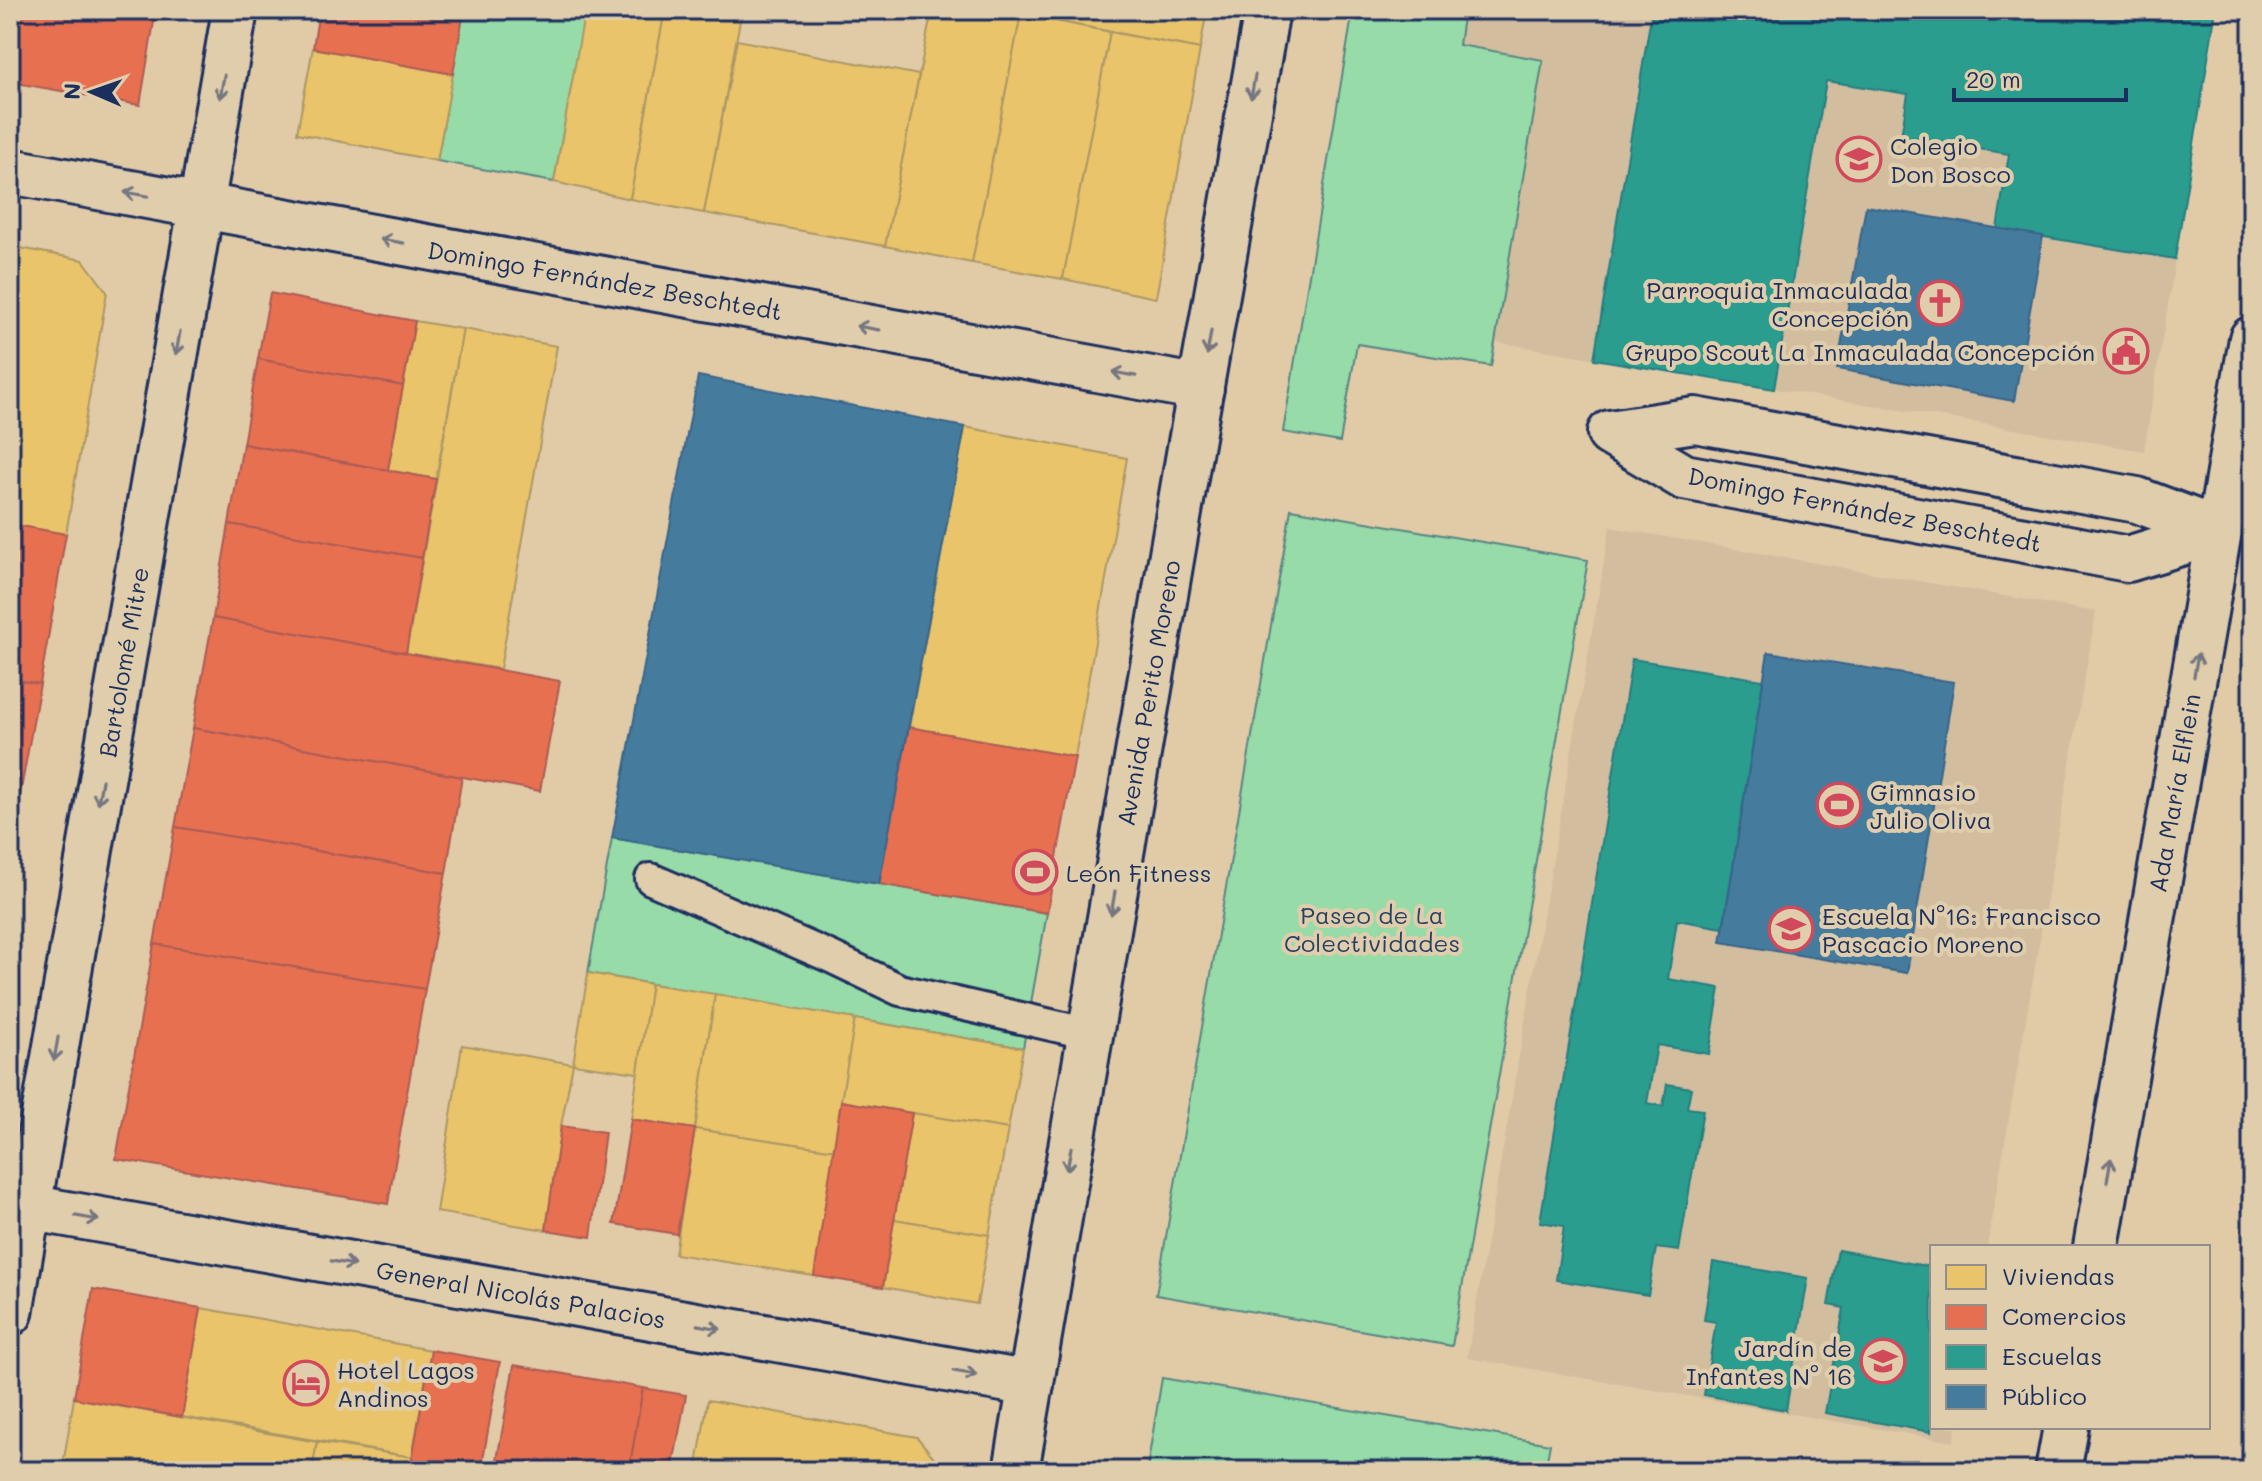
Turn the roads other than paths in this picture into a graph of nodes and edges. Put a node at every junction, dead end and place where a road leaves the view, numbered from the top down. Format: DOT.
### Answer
graph roads {
  1 [pos="235,10"];
  2 [pos="1267,10"];
  3 [pos="10,171"];
  4 [pos="201,206"];
  5 [pos="2252,339"];
  6 [pos="1201,388"];
  7 [pos="2235,534"];
  8 [pos="651,879"];
  9 [pos="1090,1034"];
  10 [pos="19,1206"];
  11 [pos="2096,1245"];
  12 [pos="10,1313"];
  13 [pos="1031,1384"];
  14 [pos="2066,1429"];
  15 [pos="1016,1471"];
  16 [pos="2058,1471"];
  1 -- 4 [label="street, Bartolomé Mitre, one-way"];
  2 -- 6 [label="street, Avenida Perito Moreno, one-way"];
  4 -- 3 [label="street, Domingo Fernández Beschtedt, one-way"];
  6 -- 4 [label="street, Domingo Fernández Beschtedt, one-way"];
  4 -- 10 [label="street, Bartolomé Mitre, one-way"];
  5 -- 7 [label="street, Ada María Elflein"];
  6 -- 9 [label="street, Avenida Perito Moreno, one-way"];
  7 -- 7 [label="street, Domingo Fernández Beschtedt"];
  11 -- 7 [label="street, Ada María Elflein, one-way"];
  8 -- 9 [label="lane"];
  9 -- 13 [label="street, Avenida Perito Moreno, one-way"];
  10 -- 12 [label="street, Bartolomé Mitre"];
  10 -- 13 [label="street, General Nicolás Palacios, one-way"];
  13 -- 15 [label="street, Avenida Perito Moreno"];
  14 -- 16 [label="street"];
}
